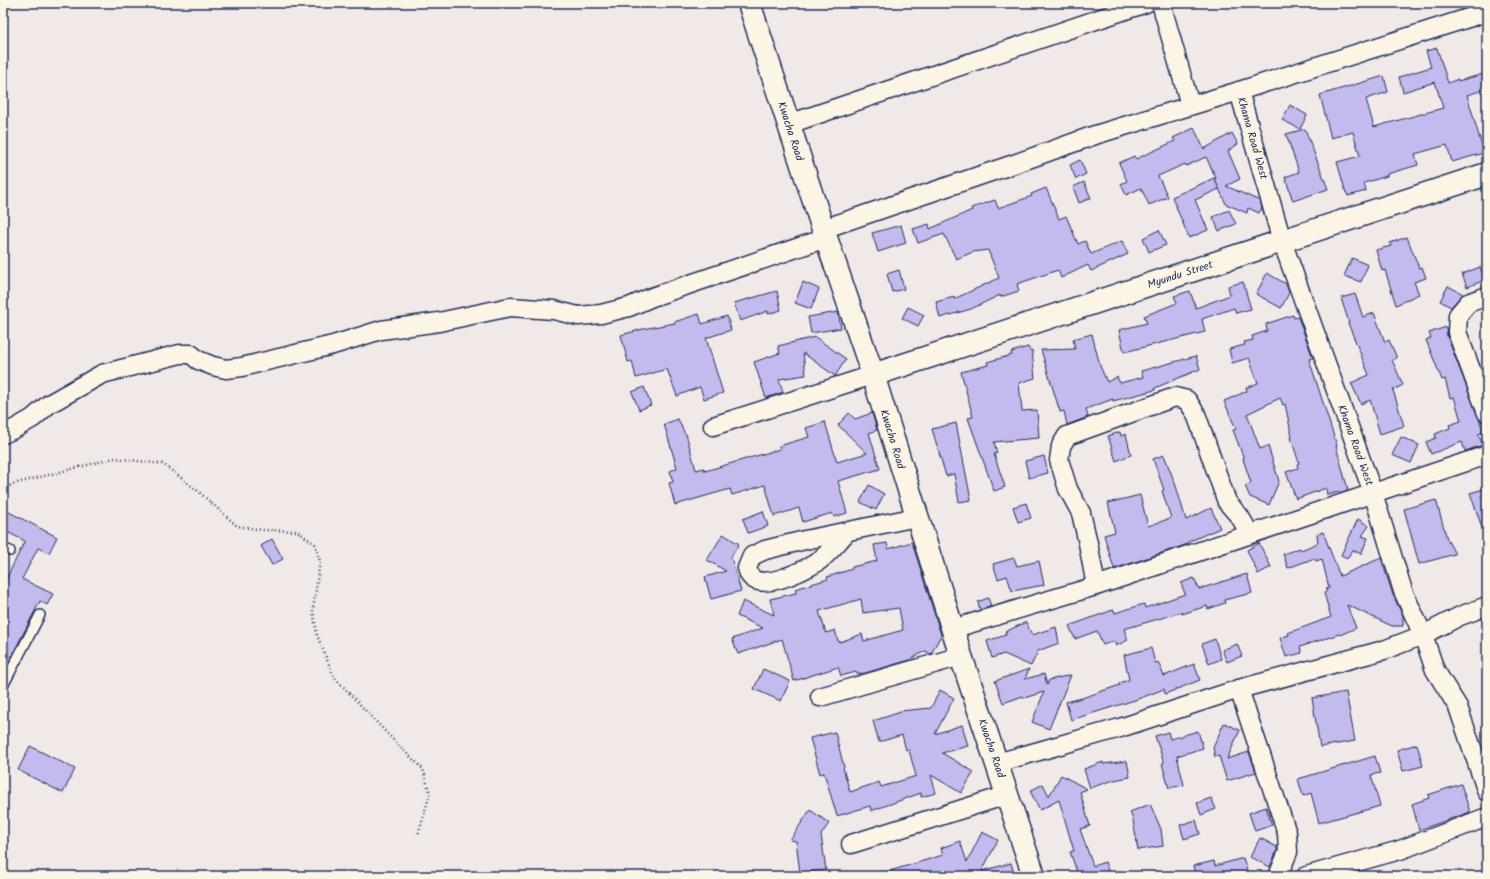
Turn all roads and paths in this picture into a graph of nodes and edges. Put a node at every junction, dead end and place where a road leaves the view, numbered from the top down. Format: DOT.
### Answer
graph roads {
  1 [pos="749,3"];
  2 [pos="1146,3"];
  3 [pos="1161,3"];
  4 [pos="1487,12"];
  5 [pos="1239,91"];
  6 [pos="1190,105"];
  7 [pos="789,124"];
  8 [pos="1487,174"];
  9 [pos="824,234"];
  10 [pos="1282,241"];
  11 [pos="1487,296"];
  12 [pos="873,375"];
  13 [pos="1487,413"];
  14 [pos="713,426"];
  15 [pos="3,434"];
  16 [pos="1486,452"];
  17 [pos="3,490"];
  18 [pos="1373,493"];
  19 [pos="917,517"];
  20 [pos="847,532"];
  21 [pos="1250,534"];
  22 [pos="1096,586"];
  23 [pos="1487,606"];
  24 [pos="40,615"];
  25 [pos="952,629"];
  26 [pos="1422,635"];
  27 [pos="961,656"];
  28 [pos="3,686"];
  29 [pos="1239,689"];
  30 [pos="820,697"];
  31 [pos="997,763"];
  32 [pos="1487,792"];
  33 [pos="1007,795"];
  34 [pos="1487,817"];
  35 [pos="418,835"];
  36 [pos="851,844"];
  37 [pos="1034,876"];
  38 [pos="1278,876"];
  39 [pos="1306,876"];
  1 -- 7 [label="main road, Kwacha Road"];
  2 -- 7 [label="street"];
  3 -- 6 [label="street"];
  4 -- 5 [label="street"];
  5 -- 6 [label="street"];
  5 -- 10 [label="street, Khama Road West"];
  6 -- 9 [label="street"];
  7 -- 9 [label="main road, Kwacha Road"];
  8 -- 10 [label="main road, Myundu Street"];
  9 -- 12 [label="main road, Kwacha Road"];
  9 -- 15 [label="street"];
  10 -- 12 [label="main road, Myundu Street"];
  10 -- 18 [label="street, Khama Road West"];
  11 -- 13 [label="street"];
  12 -- 14 [label="street"];
  12 -- 19 [label="main road, Kwacha Road"];
  16 -- 18 [label="street"];
  17 -- 35 [label="path"];
  18 -- 21 [label="street"];
  18 -- 26 [label="street, Khama Road West"];
  19 -- 20 [label="street"];
  19 -- 25 [label="main road, Kwacha Road"];
  20 -- 20 [label="street"];
  21 -- 22 [label="street"];
  21 -- 22 [label="street"];
  22 -- 25 [label="street"];
  23 -- 26 [label="street"];
  24 -- 28 [label="lane"];
  25 -- 27 [label="main road, Kwacha Road"];
  26 -- 29 [label="street"];
  26 -- 32 [label="street, Khama Road West"];
  27 -- 30 [label="street"];
  27 -- 31 [label="main road, Kwacha Road"];
  29 -- 31 [label="street"];
  29 -- 38 [label="street"];
  31 -- 33 [label="main road, Kwacha Road"];
  33 -- 36 [label="street"];
  33 -- 37 [label="main road, Kwacha Road"];
  34 -- 39 [label="street"];
}
